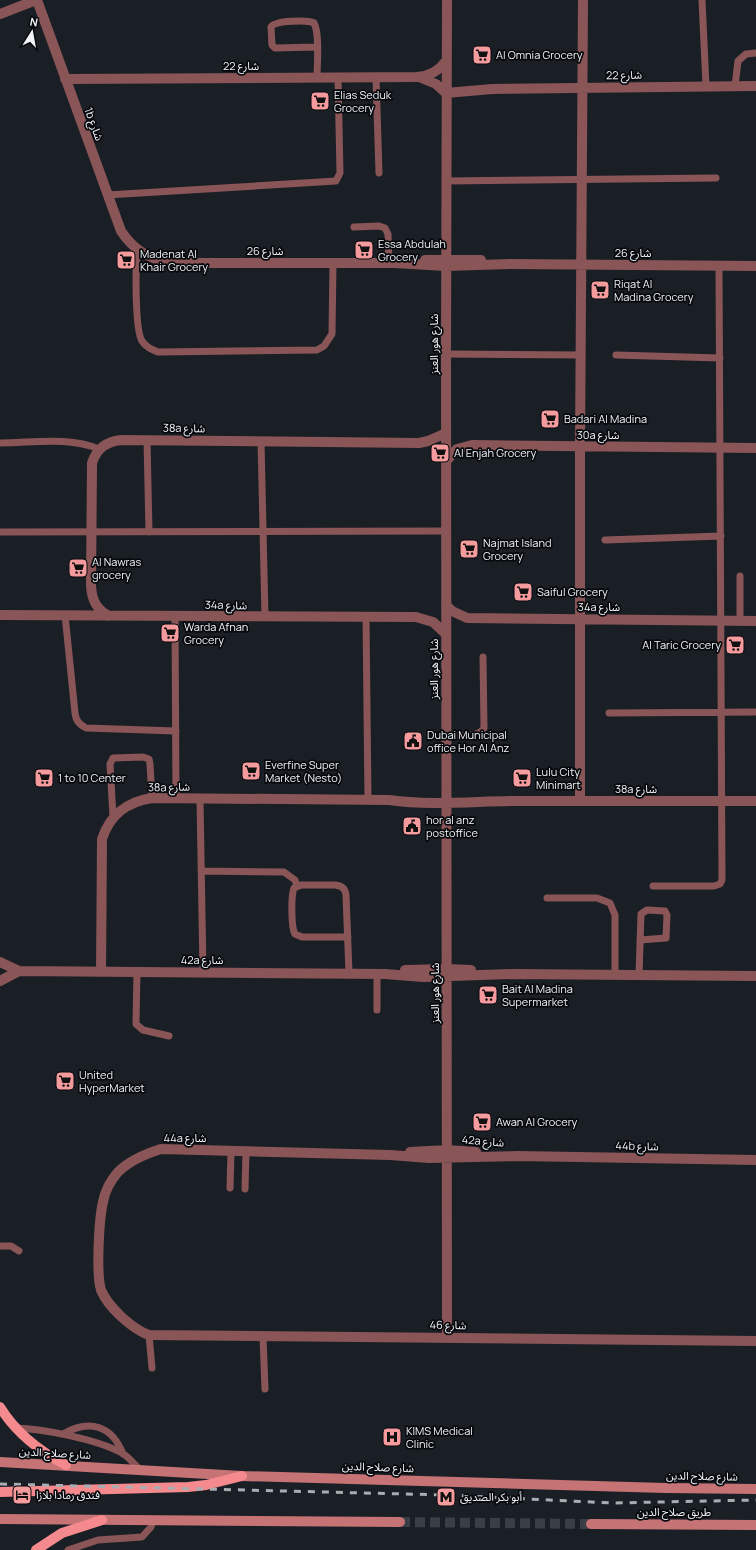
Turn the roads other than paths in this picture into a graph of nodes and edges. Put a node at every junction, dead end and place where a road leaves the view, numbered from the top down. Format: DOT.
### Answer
graph roads {
  1 [pos="36,0"];
  2 [pos="447,0"];
  3 [pos="583,0"];
  4 [pos="702,0"];
  5 [pos="0,14"];
  6 [pos="316,47"];
  7 [pos="756,53"];
  8 [pos="446,61"];
  9 [pos="376,77"];
  10 [pos="417,77"];
  11 [pos="317,78"];
  12 [pos="338,78"];
  13 [pos="65,79"];
  14 [pos="706,86"];
  15 [pos="735,86"];
  16 [pos="756,86"];
  17 [pos="582,88"];
  18 [pos="446,89"];
  19 [pos="379,173"];
  20 [pos="716,178"];
  21 [pos="581,180"];
  22 [pos="446,181"];
  23 [pos="107,195"];
  24 [pos="354,227"];
  25 [pos="138,250"];
  26 [pos="446,262"];
  27 [pos="333,263"];
  28 [pos="391,264"];
  29 [pos="580,265"];
  30 [pos="719,266"];
  31 [pos="756,266"];
  32 [pos="446,354"];
  33 [pos="580,355"];
  34 [pos="616,356"];
  35 [pos="720,358"];
  36 [pos="446,433"];
  37 [pos="147,440"];
  38 [pos="261,441"];
  39 [pos="0,443"];
  40 [pos="580,447"];
  41 [pos="720,447"];
  42 [pos="756,448"];
  43 [pos="99,449"];
  44 [pos="446,460"];
  45 [pos="446,531"];
  46 [pos="0,532"];
  47 [pos="91,532"];
  48 [pos="149,532"];
  49 [pos="263,532"];
  50 [pos="721,536"];
  51 [pos="605,540"];
  52 [pos="740,576"];
  53 [pos="446,605"];
  54 [pos="0,615"];
  55 [pos="65,615"];
  56 [pos="109,616"];
  57 [pos="175,616"];
  58 [pos="265,617"];
  59 [pos="366,617"];
  60 [pos="580,619"];
  61 [pos="722,620"];
  62 [pos="740,620"];
  63 [pos="756,621"];
  64 [pos="446,634"];
  65 [pos="483,657"];
  66 [pos="722,712"];
  67 [pos="756,712"];
  68 [pos="609,713"];
  69 [pos="176,731"];
  70 [pos="446,736"];
  71 [pos="152,798"];
  72 [pos="176,799"];
  73 [pos="200,799"];
  74 [pos="446,799"];
  75 [pos="368,800"];
  76 [pos="580,801"];
  77 [pos="723,801"];
  78 [pos="756,801"];
  79 [pos="113,817"];
  80 [pos="201,871"];
  81 [pos="297,886"];
  82 [pos="653,886"];
  83 [pos="547,898"];
  84 [pos="348,937"];
  85 [pos="640,940"];
  86 [pos="0,962"];
  87 [pos="19,971"];
  88 [pos="101,972"];
  89 [pos="137,972"];
  90 [pos="202,972"];
  91 [pos="349,973"];
  92 [pos="447,973"];
  93 [pos="381,974"];
  94 [pos="615,975"];
  95 [pos="639,975"];
  96 [pos="756,976"];
  97 [pos="0,981"];
  98 [pos="377,1010"];
  99 [pos="169,1036"];
  100 [pos="232,1151"];
  101 [pos="246,1151"];
  102 [pos="447,1154"];
  103 [pos="390,1155"];
  104 [pos="518,1156"];
  105 [pos="756,1160"];
  106 [pos="230,1188"];
  107 [pos="245,1189"];
  108 [pos="0,1246"];
  109 [pos="19,1250"];
  110 [pos="145,1333"];
  111 [pos="263,1336"];
  112 [pos="447,1337"];
  113 [pos="756,1341"];
  114 [pos="152,1368"];
  115 [pos="265,1389"];
  116 [pos="0,1407"];
  117 [pos="15,1428"];
  118 [pos="63,1434"];
  119 [pos="123,1454"];
  120 [pos="0,1462"];
  121 [pos="66,1465"];
  122 [pos="140,1470"];
  123 [pos="242,1476"];
  124 [pos="756,1489"];
  125 [pos="0,1492"];
  126 [pos="0,1519"];
  127 [pos="102,1520"];
  128 [pos="153,1520"];
  129 [pos="400,1522"];
  130 [pos="591,1524"];
  131 [pos="738,1525"];
  132 [pos="756,1525"];
  133 [pos="756,1531"];
  134 [pos="36,1550"];
  135 [pos="68,1550"];
  1 -- 5 [label="street"];
  1 -- 13 [label="street, 1b شارع"];
  2 -- 8 [label="street, شارع هور العنز"];
  3 -- 17 [label="street"];
  4 -- 14 [label="lane"];
  6 -- 6 [label="lane"];
  6 -- 11 [label="lane"];
  7 -- 15 [label="lane"];
  8 -- 10 [label="street, شارع 22"];
  8 -- 18 [label="street, شارع هور العنز"];
  9 -- 10 [label="street, شارع 22"];
  9 -- 12 [label="street, شارع 22"];
  9 -- 19 [label="lane"];
  10 -- 18 [label="street, شارع 22"];
  11 -- 12 [label="street, شارع 22"];
  11 -- 13 [label="street, شارع 22"];
  12 -- 23 [label="lane"];
  13 -- 23 [label="street, 1b شارع"];
  14 -- 15 [label="street, شارع 22"];
  14 -- 17 [label="street, شارع 22"];
  15 -- 16 [label="street, شارع 22"];
  17 -- 18 [label="street, شارع 22"];
  17 -- 21 [label="street"];
  18 -- 22 [label="street, شارع هور العنز"];
  20 -- 21 [label="lane"];
  21 -- 22 [label="lane"];
  21 -- 29 [label="street"];
  22 -- 26 [label="street, شارع هور العنز"];
  23 -- 25 [label="street, 1b شارع"];
  24 -- 28 [label="lane"];
  25 -- 27 [label="street, شارع 26"];
  25 -- 27 [label="lane"];
  26 -- 28 [label="street, شارع 26"];
  26 -- 29 [label="street, شارع 26"];
  26 -- 32 [label="street, شارع هور العنز"];
  27 -- 28 [label="street, شارع 26"];
  29 -- 30 [label="street, شارع 26"];
  29 -- 33 [label="street"];
  30 -- 31 [label="street, شارع 26"];
  30 -- 35 [label="lane"];
  32 -- 33 [label="lane"];
  32 -- 36 [label="street, شارع هور العنز"];
  33 -- 40 [label="street"];
  34 -- 35 [label="lane"];
  35 -- 41 [label="lane"];
  36 -- 38 [label="street, 38a شارع"];
  36 -- 44 [label="street, شارع هور العنز"];
  37 -- 38 [label="street, 38a شارع"];
  37 -- 43 [label="street, 38a شارع"];
  37 -- 48 [label="lane"];
  38 -- 49 [label="lane"];
  39 -- 43 [label="lane"];
  40 -- 41 [label="street, 30a شارع"];
  40 -- 44 [label="street, 30a شارع"];
  40 -- 60 [label="street"];
  41 -- 42 [label="street, 30a شارع"];
  41 -- 50 [label="lane"];
  43 -- 47 [label="street"];
  44 -- 45 [label="street, شارع هور العنز"];
  45 -- 49 [label="lane"];
  45 -- 53 [label="street, شارع هور العنز"];
  46 -- 47 [label="lane"];
  47 -- 48 [label="lane"];
  47 -- 56 [label="street"];
  48 -- 49 [label="lane"];
  49 -- 58 [label="lane"];
  50 -- 51 [label="lane"];
  50 -- 61 [label="lane"];
  52 -- 62 [label="lane"];
  53 -- 60 [label="street, 34a شارع"];
  53 -- 64 [label="street, شارع هور العنز"];
  54 -- 55 [label="street, 34a شارع"];
  55 -- 56 [label="street, 34a شارع"];
  55 -- 69 [label="lane"];
  56 -- 57 [label="street, 34a شارع"];
  57 -- 58 [label="street, 34a شارع"];
  57 -- 69 [label="lane"];
  58 -- 59 [label="street, 34a شارع"];
  59 -- 64 [label="street, 34a شارع"];
  59 -- 75 [label="lane"];
  60 -- 61 [label="street, 34a شارع"];
  60 -- 76 [label="street"];
  61 -- 62 [label="street, 34a شارع"];
  61 -- 66 [label="lane"];
  62 -- 63 [label="street, 34a شارع"];
  64 -- 70 [label="street, شارع هور العنز"];
  65 -- 70 [label="lane"];
  66 -- 67 [label="lane"];
  66 -- 68 [label="lane"];
  66 -- 77 [label="lane"];
  69 -- 72 [label="lane"];
  70 -- 74 [label="street, شارع هور العنز"];
  71 -- 72 [label="street, 38a شارع"];
  71 -- 79 [label="street, 38a شارع"];
  71 -- 79 [label="lane"];
  72 -- 73 [label="street, 38a شارع"];
  73 -- 75 [label="street, 38a شارع"];
  73 -- 80 [label="lane"];
  74 -- 75 [label="street, 38a شارع"];
  74 -- 76 [label="street, 38a شارع"];
  74 -- 92 [label="street, شارع هور العنز"];
  76 -- 77 [label="street, 38a شارع"];
  77 -- 78 [label="street, 38a شارع"];
  77 -- 82 [label="lane"];
  79 -- 88 [label="street, 38a شارع"];
  80 -- 81 [label="lane"];
  80 -- 90 [label="lane"];
  81 -- 84 [label="lane"];
  81 -- 84 [label="lane"];
  83 -- 94 [label="lane"];
  84 -- 91 [label="lane"];
  85 -- 85 [label="lane"];
  85 -- 95 [label="lane"];
  86 -- 87 [label="street, 42a شارع"];
  87 -- 88 [label="street, 42a شارع"];
  87 -- 97 [label="street, 42a شارع"];
  88 -- 89 [label="street, 42a شارع"];
  89 -- 90 [label="street, 42a شارع"];
  89 -- 99 [label="lane"];
  90 -- 91 [label="street, 42a شارع"];
  91 -- 93 [label="street, 42a شارع"];
  92 -- 93 [label="street, 42a شارع"];
  92 -- 94 [label="street, 42a شارع"];
  92 -- 102 [label="street, شارع هور العنز"];
  93 -- 98 [label="lane"];
  94 -- 95 [label="street, 42a شارع"];
  95 -- 96 [label="street, 42a شارع"];
  100 -- 101 [label="street, 44a شارع"];
  100 -- 106 [label="lane"];
  100 -- 110 [label="street, 44a شارع"];
  101 -- 103 [label="street, 44a شارع"];
  101 -- 107 [label="lane"];
  102 -- 103 [label="street, 42a شارع"];
  102 -- 104 [label="street, 42a شارع"];
  102 -- 112 [label="street, شارع هور العنز"];
  104 -- 105 [label="street, 44b شارع"];
  108 -- 109 [label="lane"];
  110 -- 111 [label="street, شارع 46"];
  110 -- 114 [label="lane"];
  111 -- 112 [label="street, شارع 46"];
  111 -- 115 [label="lane"];
  112 -- 113 [label="street, شارع 46"];
  116 -- 117 [label="main road"];
  117 -- 118 [label="lane"];
  117 -- 121 [label="main road"];
  118 -- 119 [label="lane"];
  118 -- 119 [label="lane"];
  119 -- 122 [label="lane"];
  120 -- 121 [label="main road, شارع صلاح الدين"];
  121 -- 122 [label="main road, شارع صلاح الدين"];
  122 -- 123 [label="main road, شارع صلاح الدين"];
  123 -- 124 [label="main road, شارع صلاح الدين"];
  123 -- 125 [label="main road"];
  126 -- 127 [label="main road"];
  127 -- 128 [label="main road"];
  127 -- 134 [label="main road"];
  128 -- 129 [label="main road"];
  128 -- 135 [label="lane"];
  130 -- 131 [label="main road, طريق صلاح الدين"];
  131 -- 132 [label="main road, طريق صلاح الدين"];
  131 -- 133 [label="street"];
}
